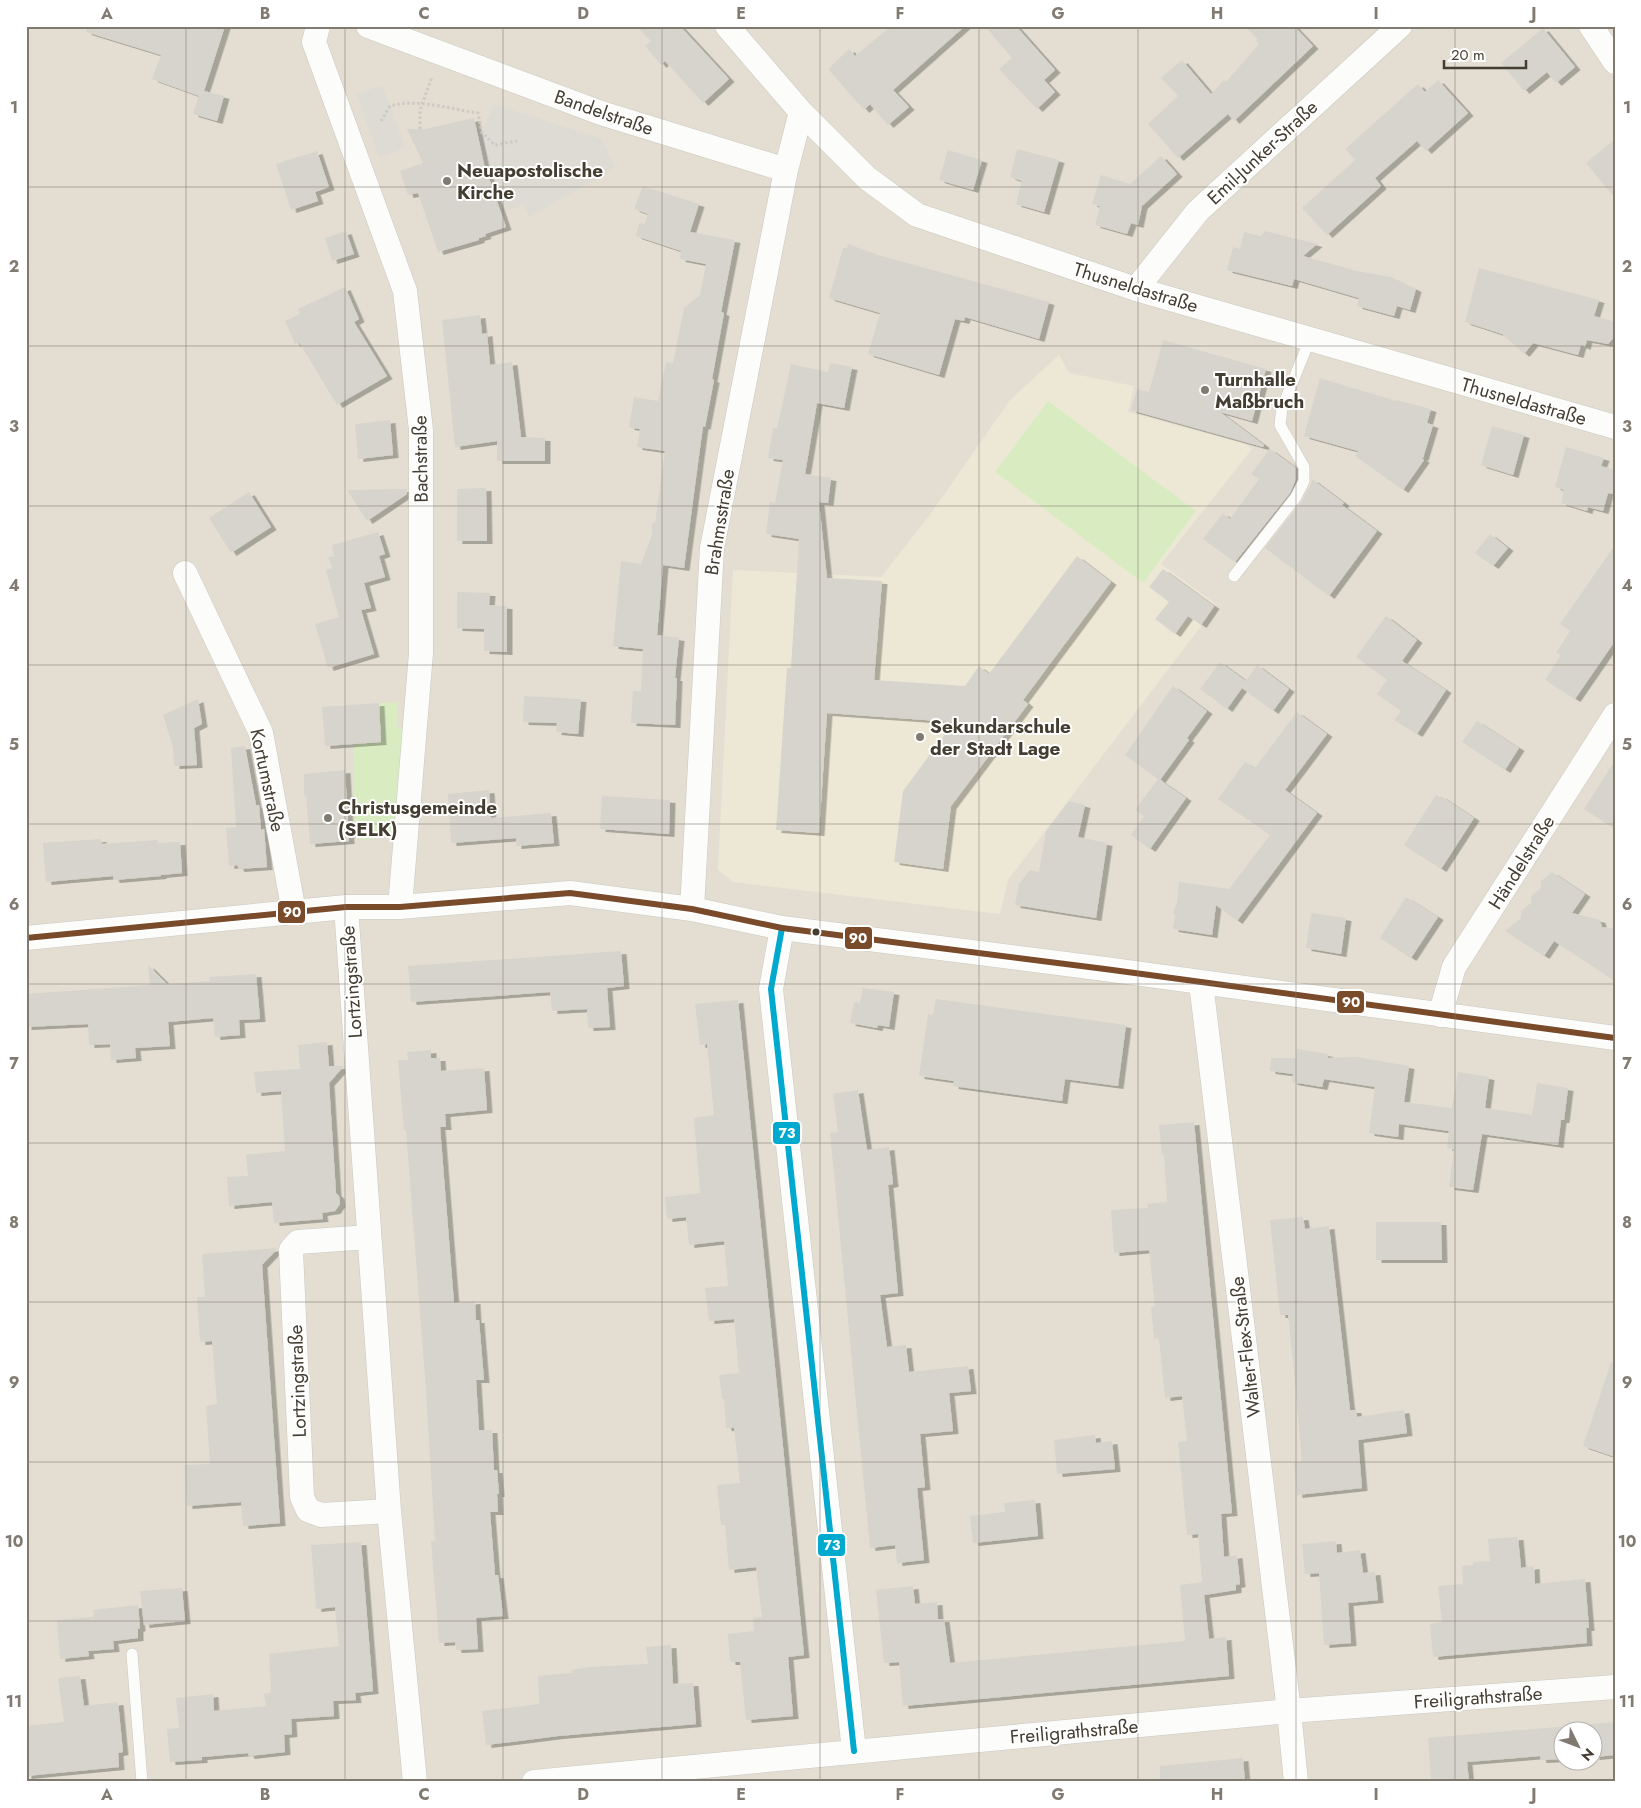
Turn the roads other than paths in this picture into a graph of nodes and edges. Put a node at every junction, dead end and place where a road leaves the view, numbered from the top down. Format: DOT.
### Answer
graph roads {
  1 [pos="318,26"];
  2 [pos="368,26"];
  3 [pos="727,26"];
  4 [pos="1400,26"];
  5 [pos="1591,26"];
  6 [pos="1615,62"];
  7 [pos="801,112"];
  8 [pos="786,170"];
  9 [pos="1136,289"];
  10 [pos="1310,339"];
  11 [pos="1615,427"];
  12 [pos="185,572"];
  13 [pos="1234,576"];
  14 [pos="1615,715"];
  15 [pos="400,907"];
  16 [pos="346,908"];
  17 [pos="692,909"];
  18 [pos="294,912"];
  19 [pos="782,928"];
  20 [pos="26,938"];
  21 [pos="1201,983"];
  22 [pos="1440,1015"];
  23 [pos="1615,1038"];
  24 [pos="369,1237"];
  25 [pos="389,1511"];
  26 [pos="132,1654"];
  27 [pos="1615,1687"];
  28 [pos="1289,1711"];
  29 [pos="854,1751"];
  30 [pos="142,1782"];
  31 [pos="415,1782"];
  32 [pos="534,1782"];
  33 [pos="1296,1782"];
  1 -- 15 [label="street, Bachstraße"];
  2 -- 8 [label="street, Bandelstraße"];
  3 -- 7 [label="street, Thusneldastraße"];
  4 -- 9 [label="street, Emil-Junker-Straße"];
  5 -- 6 [label="street"];
  7 -- 8 [label="street"];
  7 -- 9 [label="street, Thusneldastraße"];
  8 -- 17 [label="street, Brahmsstraße"];
  9 -- 10 [label="street, Thusneldastraße"];
  10 -- 11 [label="street, Thusneldastraße"];
  10 -- 13 [label="lane"];
  12 -- 18 [label="street, Kortumstraße"];
  14 -- 22 [label="street, Händelstraße"];
  15 -- 16 [label="street"];
  15 -- 17 [label="street"];
  16 -- 18 [label="street"];
  16 -- 24 [label="street, Lortzingstraße"];
  17 -- 19 [label="street"];
  18 -- 20 [label="street"];
  19 -- 21 [label="street"];
  19 -- 29 [label="street"];
  21 -- 22 [label="street"];
  21 -- 28 [label="street, Walter-Flex-Straße"];
  22 -- 23 [label="street"];
  24 -- 25 [label="street, Lortzingstraße"];
  24 -- 25 [label="street, Lortzingstraße"];
  25 -- 31 [label="street, Lortzingstraße"];
  26 -- 30 [label="lane"];
  27 -- 28 [label="street, Freiligrathstraße"];
  28 -- 29 [label="street, Freiligrathstraße"];
  28 -- 33 [label="street, Walter-Flex-Straße"];
  29 -- 32 [label="street, Freiligrathstraße"];
}
